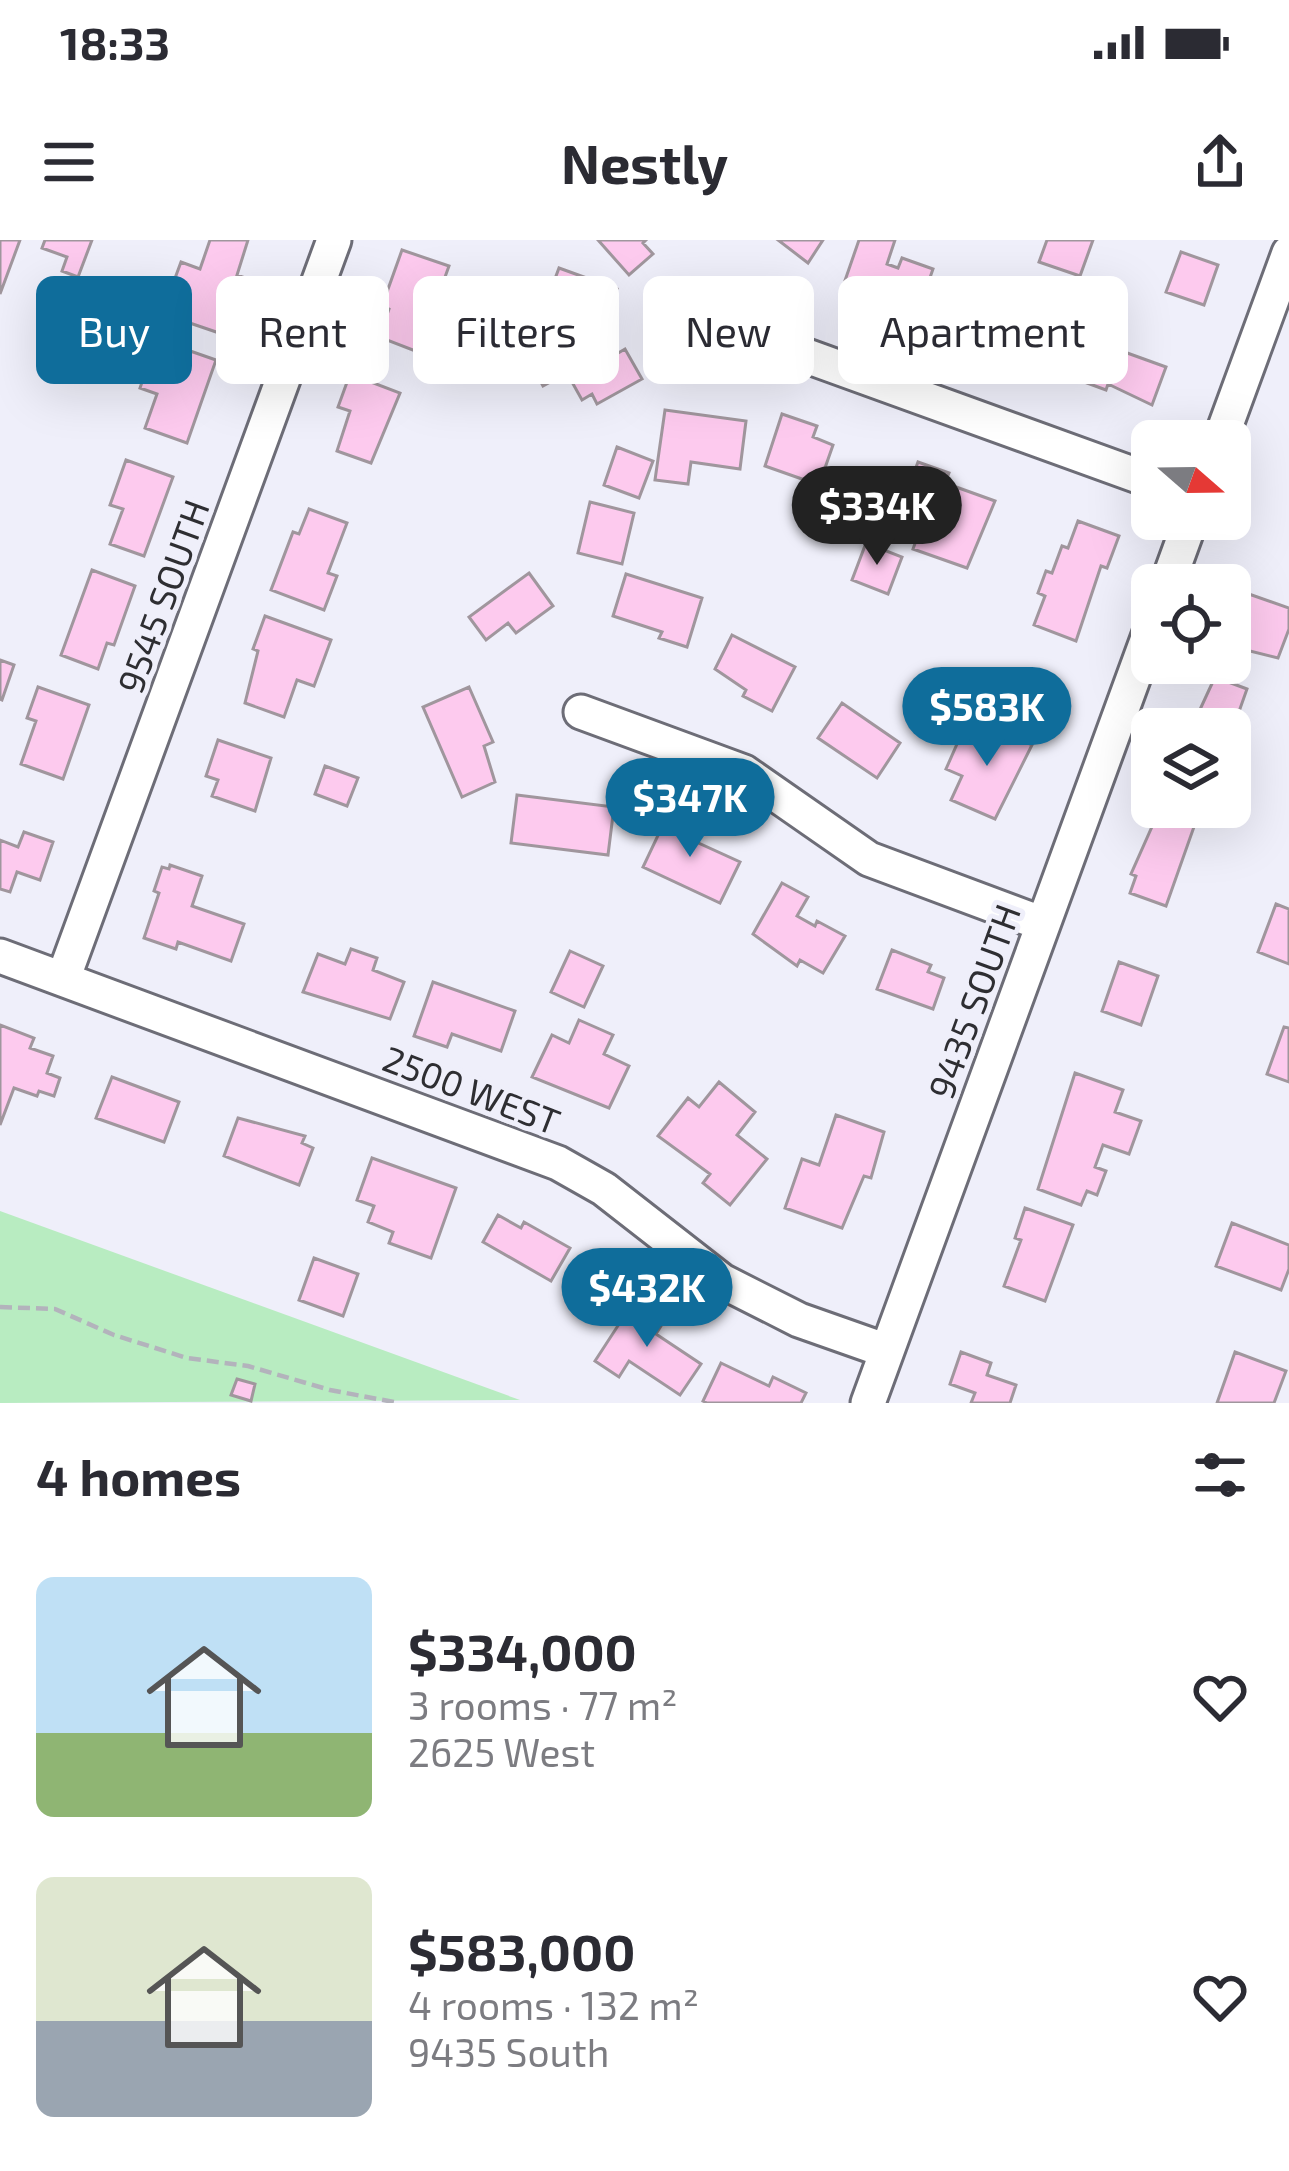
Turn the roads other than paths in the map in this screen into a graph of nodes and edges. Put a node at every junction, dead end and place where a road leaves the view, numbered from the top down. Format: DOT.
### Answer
graph roads {
  1 [pos="334,240"];
  2 [pos="1289,253"];
  3 [pos="814,359"];
  4 [pos="1228,420"];
  5 [pos="1131,473"];
  6 [pos="1131,684"];
  7 [pos="581,712"];
  8 [pos="1043,925"];
  9 [pos="0,956"];
  10 [pos="63,979"];
  11 [pos="887,1351"];
  12 [pos="868,1403"];
  1 -- 10 [label="street, 9545 SOUTH"];
  2 -- 4 [label="street"];
  3 -- 5 [label="street"];
  6 -- 8 [label="street, 9435 SOUTH"];
  7 -- 8 [label="street"];
  8 -- 11 [label="street, 9435 SOUTH"];
  9 -- 10 [label="street, 2500 WEST"];
  10 -- 11 [label="street, 2500 WEST"];
  11 -- 12 [label="street, 9435 SOUTH"];
}
